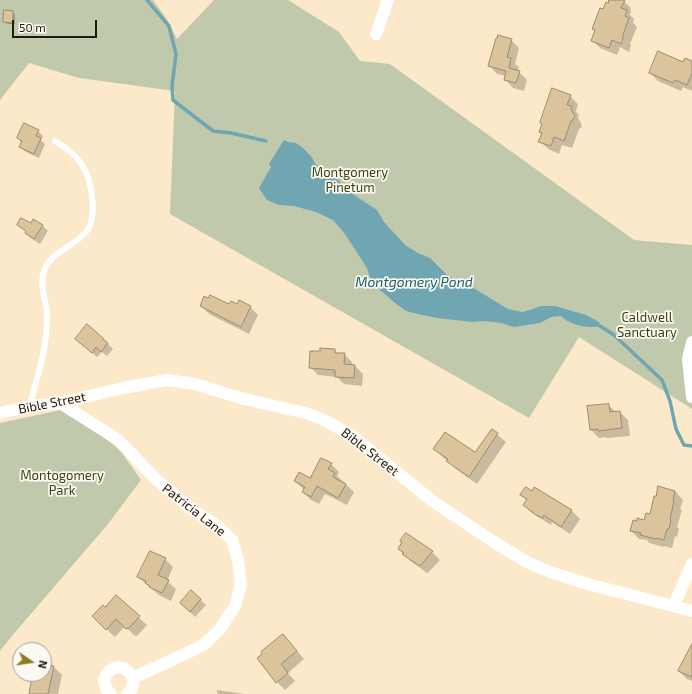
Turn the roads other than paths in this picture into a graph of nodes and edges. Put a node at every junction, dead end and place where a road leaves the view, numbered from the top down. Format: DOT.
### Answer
graph roads {
  1 [pos="388,0"];
  2 [pos="376,34"];
  3 [pos="55,141"];
  4 [pos="692,342"];
  5 [pos="692,397"];
  6 [pos="60,403"];
  7 [pos="30,406"];
  8 [pos="0,413"];
  9 [pos="692,564"];
  10 [pos="674,605"];
  11 [pos="692,611"];
  12 [pos="133,678"];
  13 [pos="111,694"];
  14 [pos="127,694"];
  1 -- 2 [label="street"];
  3 -- 7 [label="lane"];
  4 -- 5 [label="street"];
  6 -- 7 [label="street, Bible Street"];
  6 -- 10 [label="street, Bible Street"];
  6 -- 12 [label="street, Patricia Lane"];
  7 -- 8 [label="street, Bible Street"];
  9 -- 10 [label="street"];
  10 -- 11 [label="street, Bible Street"];
  12 -- 13 [label="street"];
  12 -- 14 [label="street"];
}
